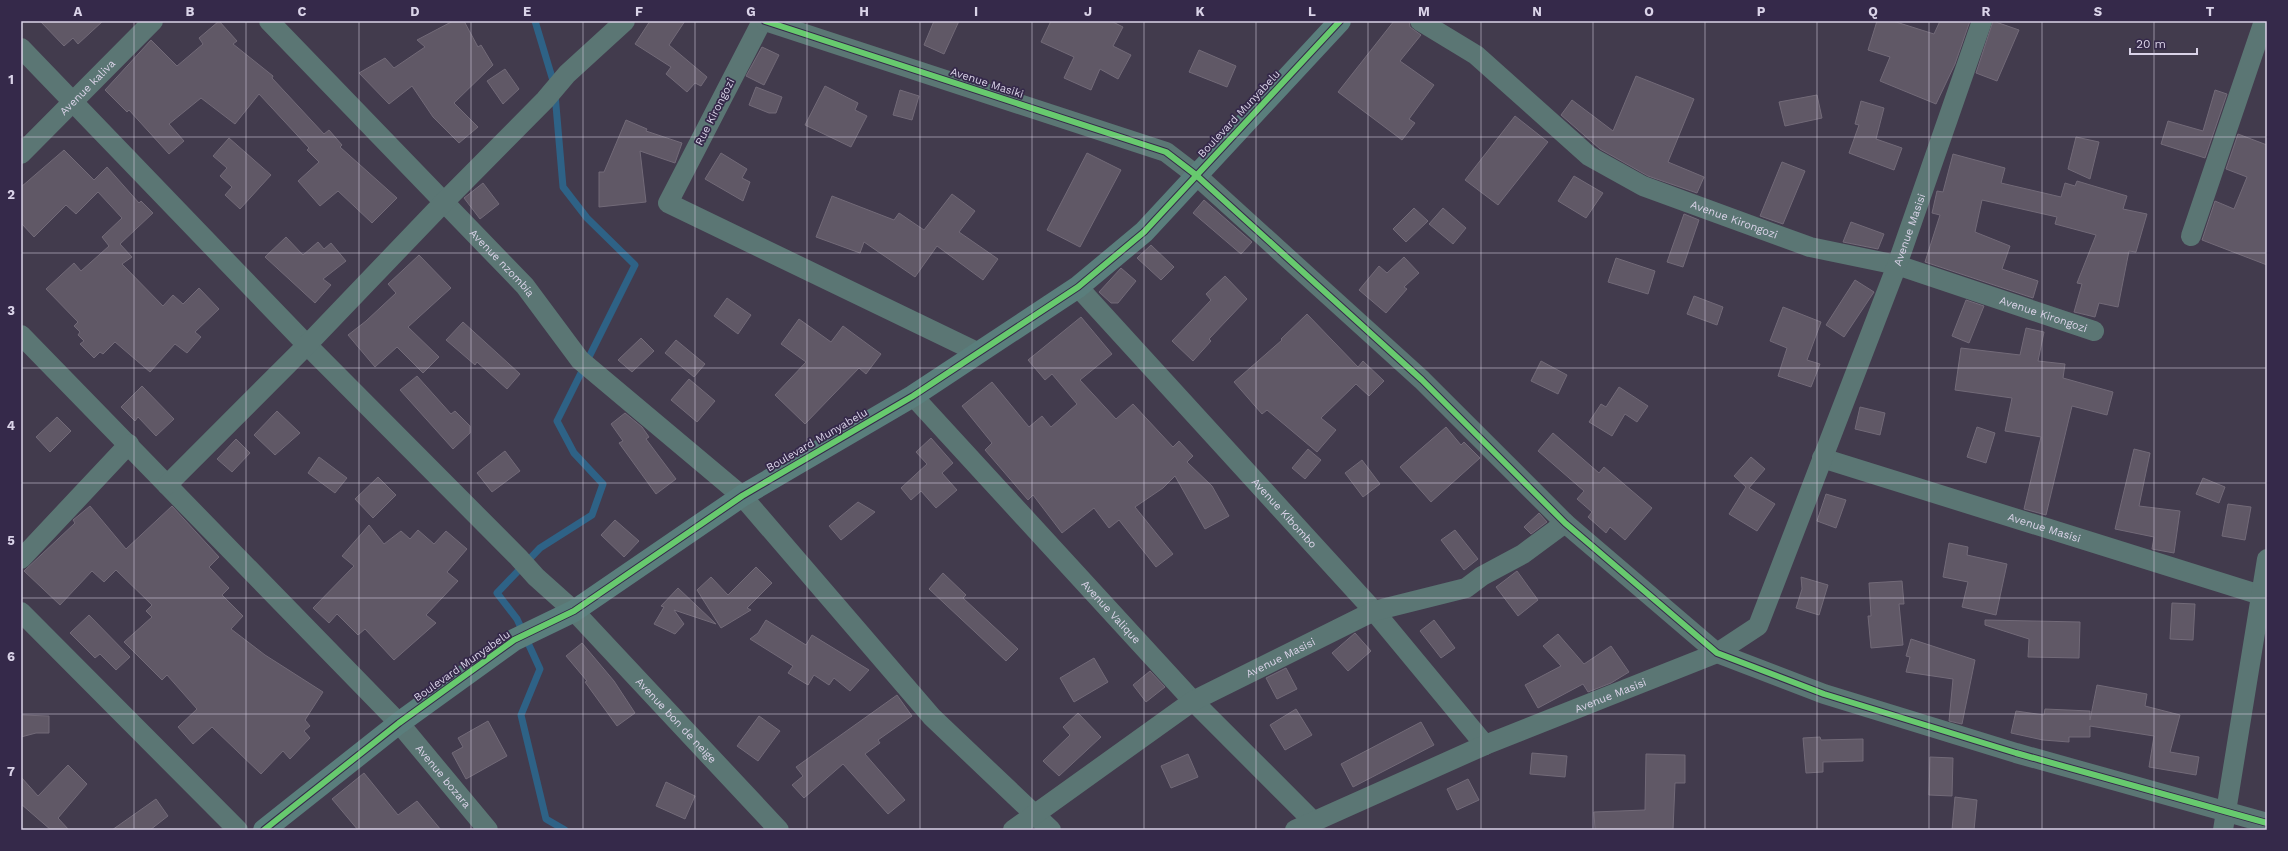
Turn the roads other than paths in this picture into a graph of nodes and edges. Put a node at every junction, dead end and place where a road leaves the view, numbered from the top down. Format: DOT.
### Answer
graph roads {
  1 [pos="153,21"];
  2 [pos="269,21"];
  3 [pos="625,21"];
  4 [pos="762,21"];
  5 [pos="765,21"];
  6 [pos="1340,21"];
  7 [pos="1420,21"];
  8 [pos="1982,21"];
  9 [pos="2264,21"];
  10 [pos="21,48"];
  11 [pos="72,101"];
  12 [pos="21,154"];
  13 [pos="1196,175"];
  14 [pos="445,201"];
  15 [pos="2191,236"];
  16 [pos="1897,265"];
  17 [pos="1078,287"];
  18 [pos="2094,330"];
  19 [pos="21,335"];
  20 [pos="307,345"];
  21 [pos="979,352"];
  22 [pos="913,396"];
  23 [pos="129,444"];
  24 [pos="1822,458"];
  25 [pos="167,485"];
  26 [pos="742,496"];
  27 [pos="1566,523"];
  28 [pos="21,558"];
  29 [pos="2267,559"];
  30 [pos="2264,596"];
  31 [pos="574,611"];
  32 [pos="1374,611"];
  33 [pos="21,612"];
  34 [pos="1717,653"];
  35 [pos="1193,701"];
  36 [pos="399,723"];
  37 [pos="1485,745"];
  38 [pos="1035,813"];
  39 [pos="2224,821"];
  40 [pos="1314,822"];
  41 [pos="2267,823"];
  42 [pos="238,830"];
  43 [pos="264,830"];
  44 [pos="488,830"];
  45 [pos="779,830"];
  46 [pos="1013,830"];
  47 [pos="1051,830"];
  48 [pos="1295,830"];
  1 -- 11 [label="street, Avenue kaliva"];
  2 -- 14 [label="street, Avenue nzombia"];
  3 -- 14 [label="street"];
  4 -- 21 [label="street, Rue Kirongozi"];
  5 -- 13 [label="street, Avenue Masiki"];
  6 -- 13 [label="street, Boulevard Munyabelu"];
  7 -- 16 [label="street, Avenue Kirongozi"];
  8 -- 16 [label="street, Avenue Masisi"];
  9 -- 15 [label="street"];
  10 -- 11 [label="street, Avenue bon de neige"];
  11 -- 12 [label="street, Avenue kaliva"];
  11 -- 20 [label="street, Avenue bon de neige"];
  13 -- 17 [label="street, Boulevard Munyabelu"];
  13 -- 27 [label="street, Avenue Masiki"];
  14 -- 20 [label="street"];
  14 -- 26 [label="street, Avenue nzombia"];
  16 -- 18 [label="street, Avenue Kirongozi"];
  16 -- 24 [label="street, Avenue Masisi"];
  17 -- 21 [label="street, Boulevard Munyabelu"];
  17 -- 32 [label="street, Avenue Kibombo"];
  19 -- 23 [label="street, Avenue bozara"];
  20 -- 25 [label="street"];
  20 -- 31 [label="street, Avenue bon de neige"];
  21 -- 22 [label="street, Boulevard Munyabelu"];
  22 -- 26 [label="street, Boulevard Munyabelu"];
  22 -- 35 [label="street, Avenue Valique"];
  23 -- 25 [label="street, Avenue bozara"];
  23 -- 28 [label="street"];
  24 -- 30 [label="street, Avenue Masisi"];
  24 -- 34 [label="street, Avenue Masisi"];
  25 -- 36 [label="street, Avenue bozara"];
  26 -- 31 [label="street, Boulevard Munyabelu"];
  26 -- 38 [label="street, Avenue nzombia"];
  27 -- 32 [label="street, Avenue Masisi"];
  27 -- 34 [label="street, Avenue Masiki"];
  29 -- 30 [label="street"];
  30 -- 39 [label="street"];
  31 -- 36 [label="street, Boulevard Munyabelu"];
  31 -- 45 [label="street, Avenue bon de neige"];
  32 -- 35 [label="street, Avenue Masisi"];
  32 -- 37 [label="street, Avenue Kibombo"];
  33 -- 42 [label="street"];
  34 -- 37 [label="street, Avenue Masisi"];
  34 -- 39 [label="street"];
  35 -- 38 [label="street, Avenue Masisi"];
  35 -- 40 [label="street, Avenue Valique"];
  36 -- 43 [label="street, Boulevard Munyabelu"];
  36 -- 44 [label="street, Avenue bozara"];
  37 -- 40 [label="street, Avenue Masisi"];
  38 -- 46 [label="street, Avenue Masisi"];
  38 -- 47 [label="street, Avenue nzombia"];
  39 -- 41 [label="street"];
  40 -- 48 [label="street, Avenue Masisi"];
}
